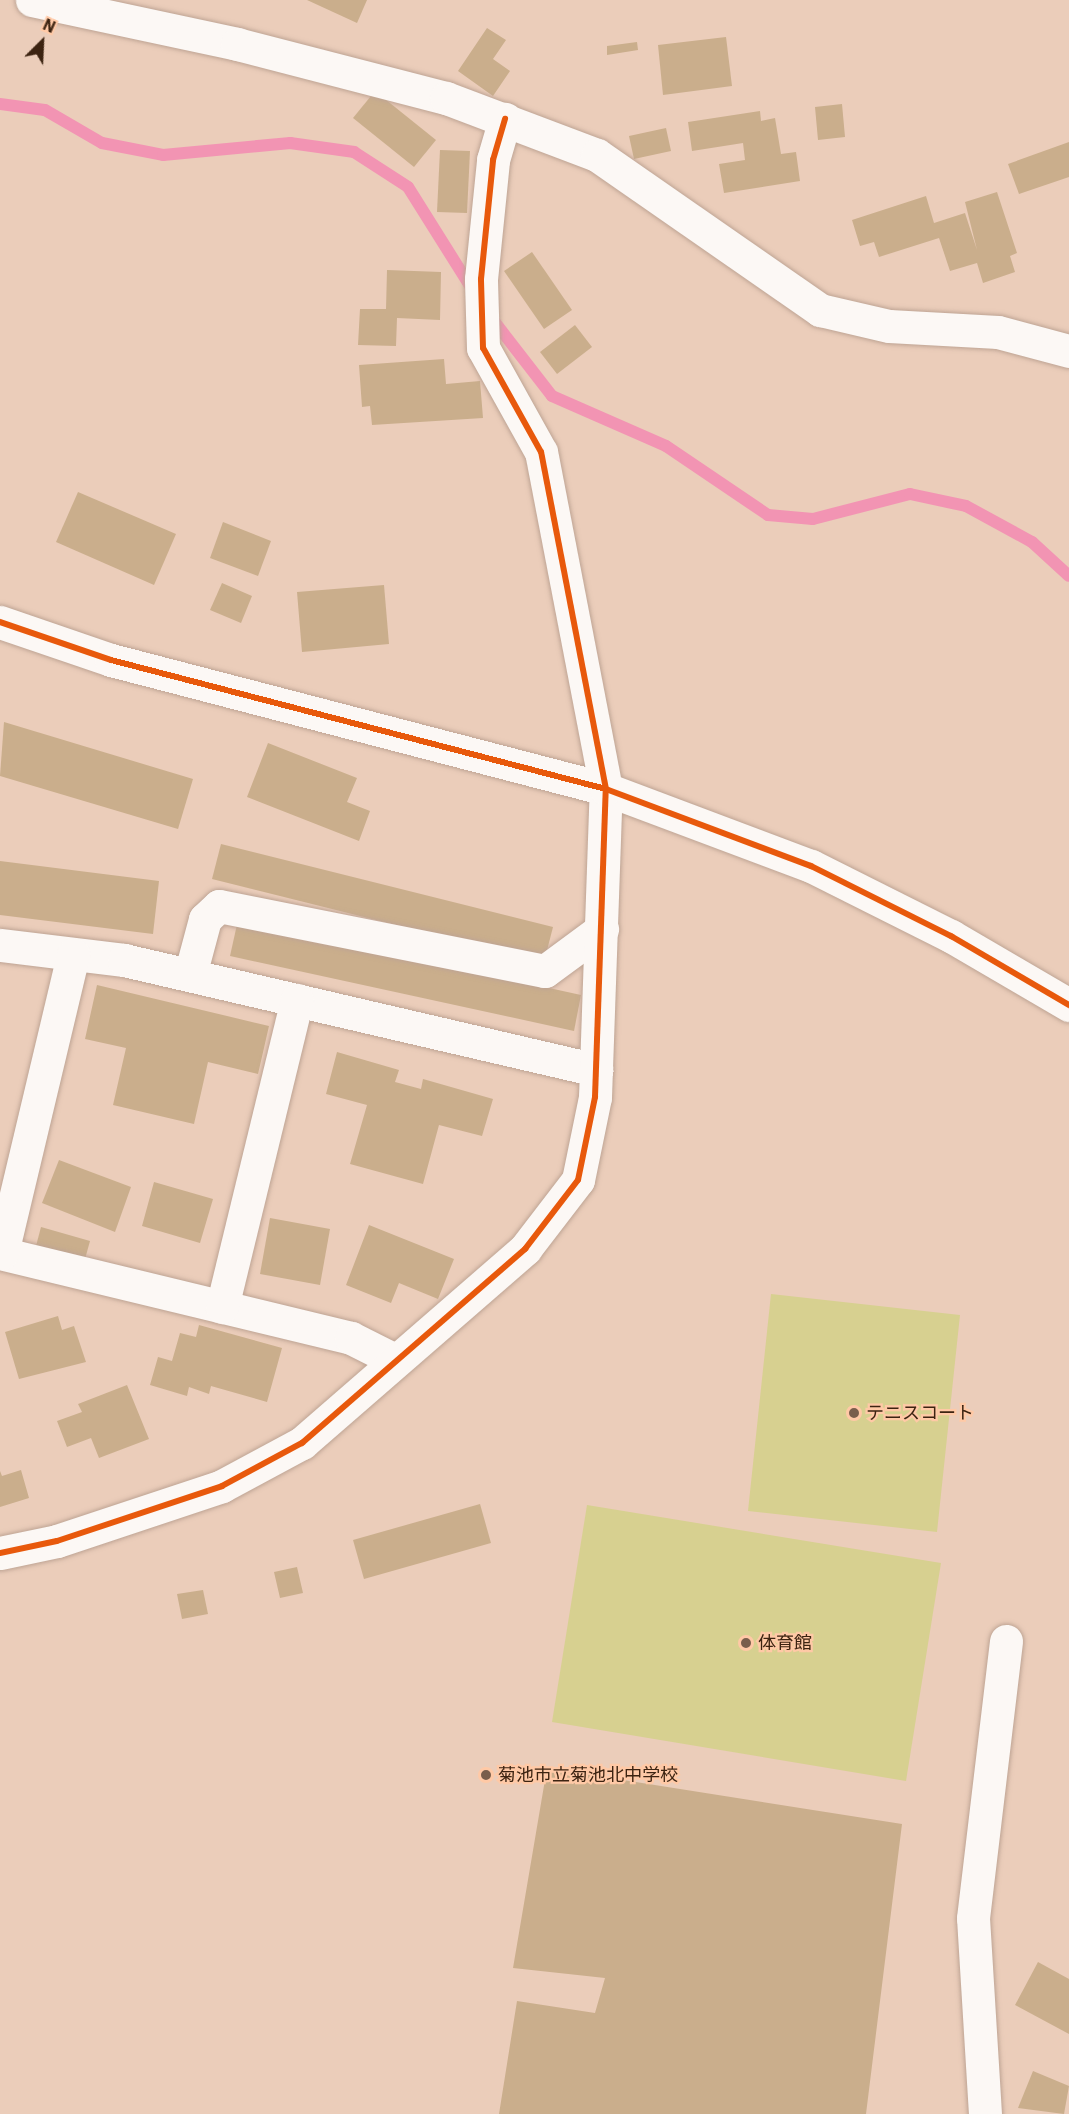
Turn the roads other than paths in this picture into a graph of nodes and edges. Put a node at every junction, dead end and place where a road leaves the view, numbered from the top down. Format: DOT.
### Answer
graph roads {
  1 [pos="32,0"];
  2 [pos="505,119"];
  3 [pos="1069,351"];
  4 [pos="0,622"];
  5 [pos="606,789"];
  6 [pos="602,929"];
  7 [pos="0,945"];
  8 [pos="73,954"];
  9 [pos="190,975"];
  10 [pos="297,1000"];
  11 [pos="1069,1005"];
  12 [pos="596,1070"];
  13 [pos="1,1253"];
  14 [pos="222,1306"];
  15 [pos="393,1359"];
  16 [pos="0,1553"];
  17 [pos="1006,1641"];
  18 [pos="985,2114"];
  1 -- 2 [label="street"];
  2 -- 3 [label="street"];
  2 -- 5 [label="street"];
  4 -- 5 [label="street"];
  5 -- 6 [label="street"];
  5 -- 11 [label="street"];
  6 -- 9 [label="street"];
  6 -- 12 [label="street"];
  7 -- 8 [label="street"];
  8 -- 9 [label="street"];
  8 -- 13 [label="street"];
  9 -- 10 [label="street"];
  10 -- 12 [label="street"];
  10 -- 14 [label="street"];
  12 -- 15 [label="street"];
  13 -- 14 [label="street"];
  14 -- 15 [label="street"];
  15 -- 16 [label="street"];
  17 -- 18 [label="street"];
}
